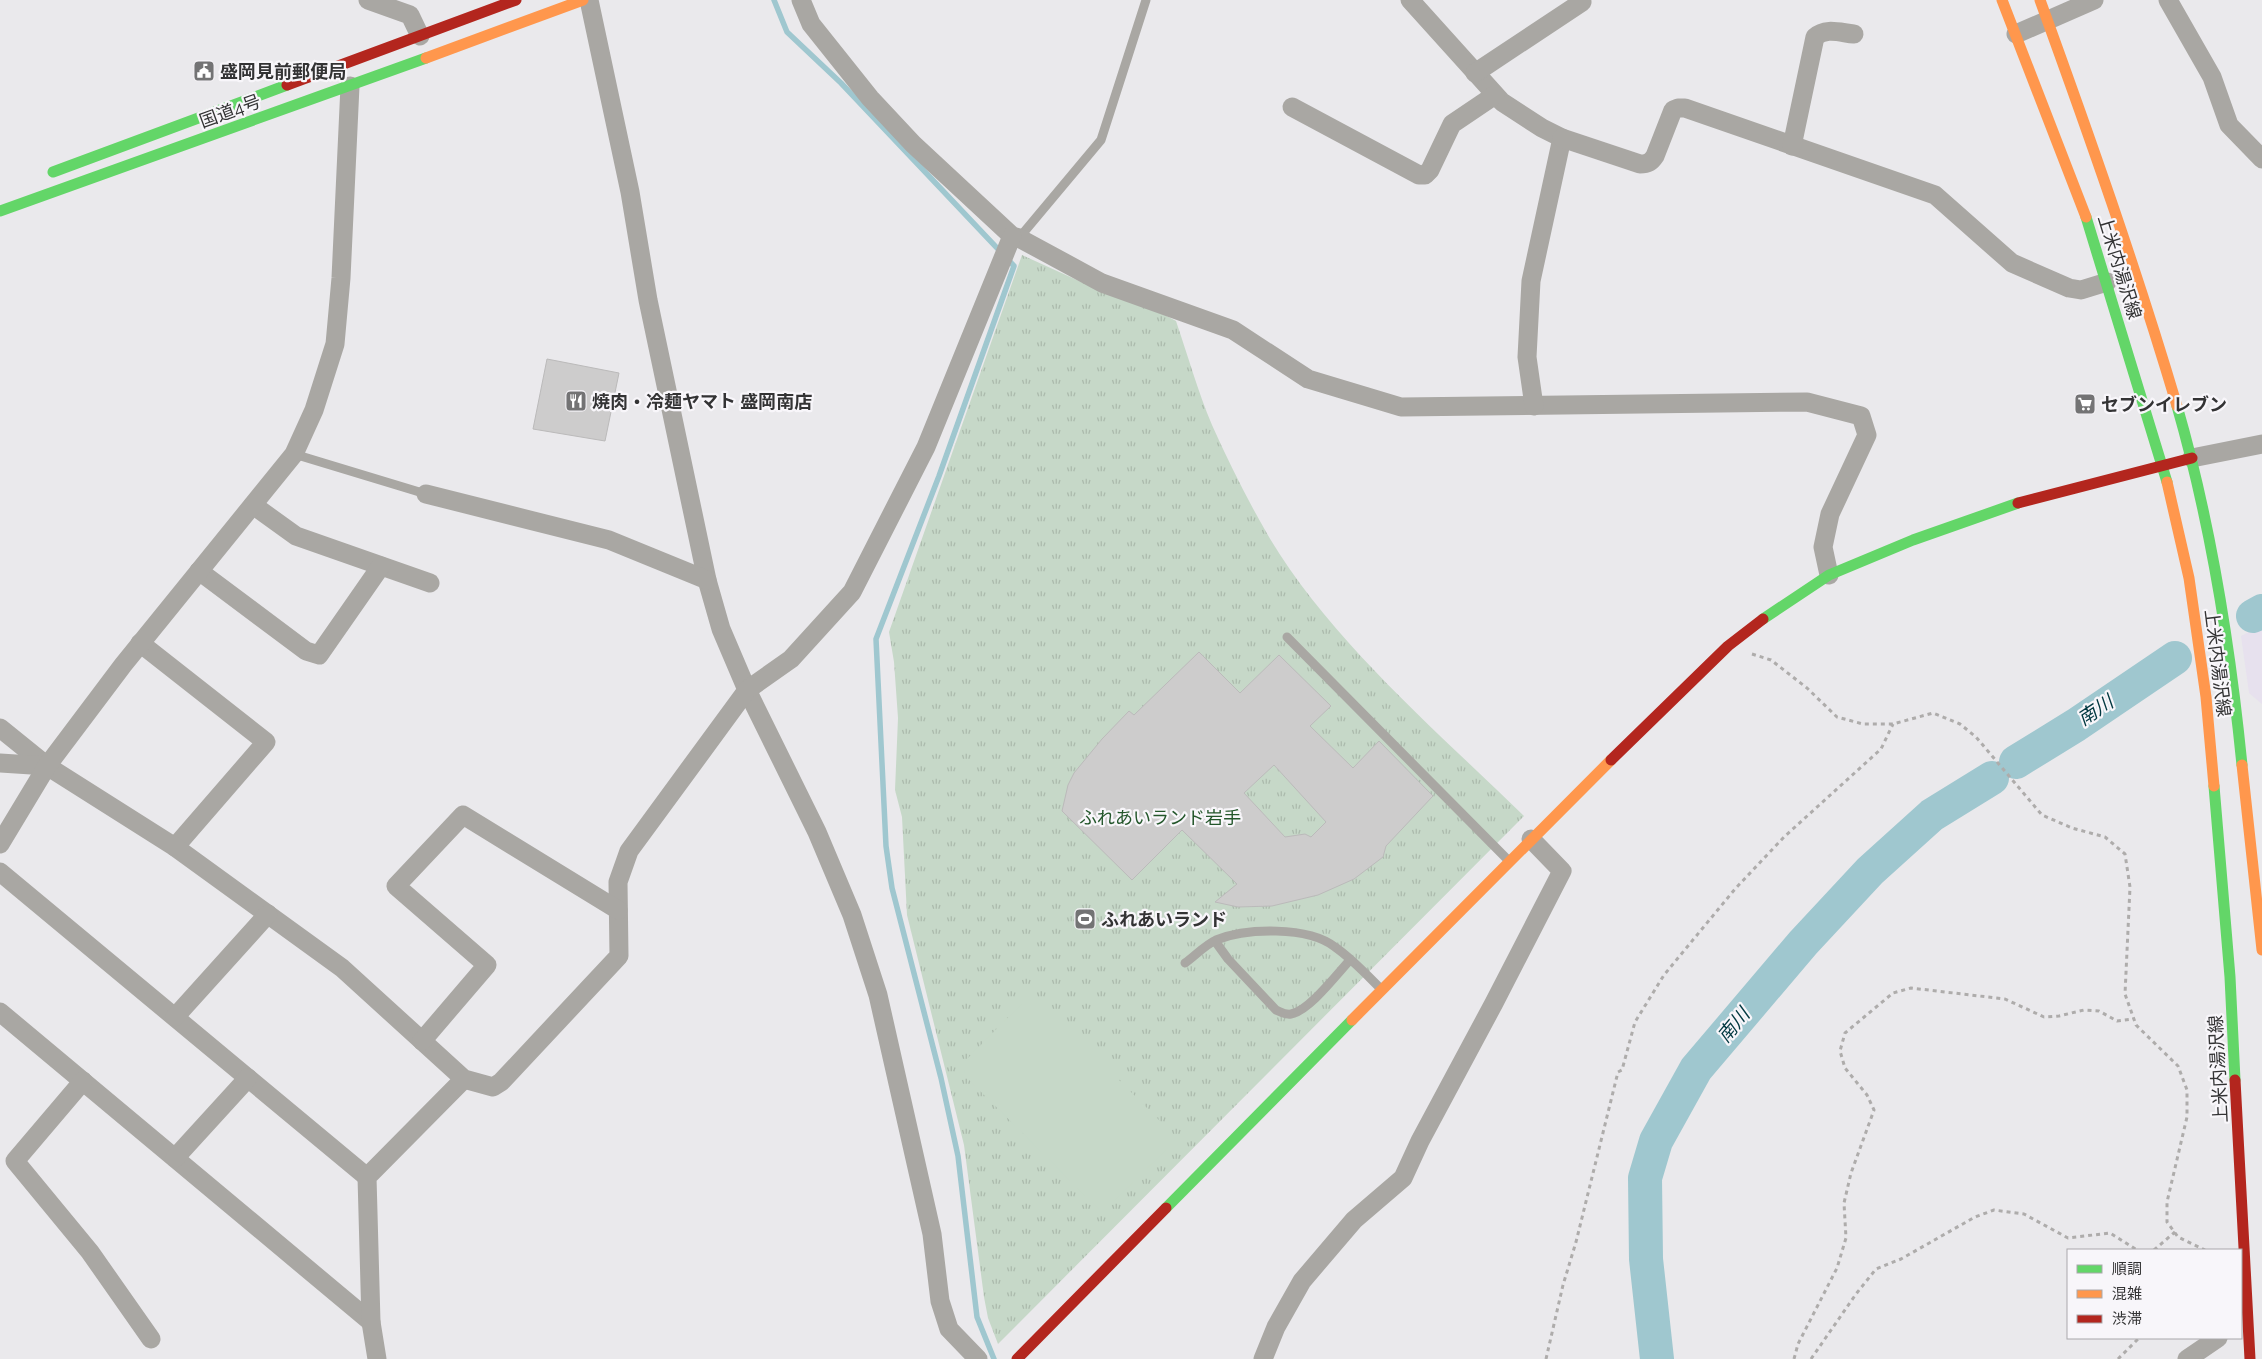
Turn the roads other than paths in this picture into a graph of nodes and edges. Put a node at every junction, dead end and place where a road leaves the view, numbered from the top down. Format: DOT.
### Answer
graph roads {
  1 [pos="368,0"];
  2 [pos="516,0"];
  3 [pos="583,0"];
  4 [pos="589,0"];
  5 [pos="800,0"];
  6 [pos="1146,0"];
  7 [pos="1410,0"];
  8 [pos="2002,0"];
  9 [pos="2040,0"];
  10 [pos="2094,0"];
  11 [pos="2168,0"];
  12 [pos="1582,2"];
  13 [pos="2048,19"];
  14 [pos="1854,34"];
  15 [pos="2016,34"];
  16 [pos="420,36"];
  17 [pos="1475,73"];
  18 [pos="350,86"];
  19 [pos="1496,95"];
  20 [pos="1292,107"];
  21 [pos="1562,138"];
  22 [pos="1792,146"];
  23 [pos="2262,159"];
  24 [pos="46,175"];
  25 [pos="0,211"];
  26 [pos="1014,239"];
  27 [pos="2107,282"];
  28 [pos="1534,406"];
  29 [pos="2262,444"];
  30 [pos="294,454"];
  31 [pos="2192,458"];
  32 [pos="2162,465"];
  33 [pos="426,494"];
  34 [pos="253,505"];
  35 [pos="381,566"];
  36 [pos="199,571"];
  37 [pos="1829,575"];
  38 [pos="707,580"];
  39 [pos="430,584"];
  40 [pos="1287,637"];
  41 [pos="140,643"];
  42 [pos="747,690"];
  43 [pos="0,728"];
  44 [pos="0,763"];
  45 [pos="47,766"];
  46 [pos="1531,839"];
  47 [pos="0,844"];
  48 [pos="176,847"];
  49 [pos="1510,861"];
  50 [pos="0,872"];
  51 [pos="618,910"];
  52 [pos="268,914"];
  53 [pos="1215,941"];
  54 [pos="2262,950"];
  55 [pos="1350,960"];
  56 [pos="1185,963"];
  57 [pos="1382,990"];
  58 [pos="0,1012"];
  59 [pos="175,1017"];
  60 [pos="422,1042"];
  61 [pos="248,1078"];
  62 [pos="464,1079"];
  63 [pos="83,1081"];
  64 [pos="175,1158"];
  65 [pos="367,1177"];
  66 [pos="2241,1249"];
  67 [pos="2242,1270"];
  68 [pos="2244,1319"];
  69 [pos="371,1322"];
  70 [pos="151,1339"];
  71 [pos="2217,1339"];
  72 [pos="377,1359"];
  73 [pos="978,1359"];
  74 [pos="1017,1359"];
  75 [pos="1263,1359"];
  76 [pos="2187,1359"];
  77 [pos="2250,1359"];
  1 -- 16 [label="street"];
  2 -- 16 [label="main road, 国道4号"];
  3 -- 18 [label="main road, 国道4号"];
  4 -- 38 [label="street"];
  5 -- 26 [label="street"];
  6 -- 26 [label="lane"];
  7 -- 17 [label="street"];
  8 -- 15 [label="main road, 上米内湯沢線"];
  9 -- 13 [label="main road, 上米内湯沢線"];
  10 -- 13 [label="street"];
  11 -- 23 [label="street"];
  12 -- 17 [label="street"];
  13 -- 15 [label="street"];
  13 -- 31 [label="main road, 上米内湯沢線"];
  14 -- 22 [label="street"];
  15 -- 27 [label="main road, 上米内湯沢線"];
  16 -- 24 [label="main road, 国道4号"];
  17 -- 19 [label="street"];
  18 -- 25 [label="main road, 国道4号"];
  18 -- 30 [label="street"];
  19 -- 20 [label="street"];
  19 -- 21 [label="street"];
  21 -- 22 [label="street"];
  21 -- 28 [label="street"];
  22 -- 27 [label="street"];
  26 -- 28 [label="street"];
  26 -- 42 [label="street"];
  27 -- 32 [label="main road, 上米内湯沢線"];
  28 -- 37 [label="street"];
  29 -- 31 [label="street"];
  30 -- 33 [label="lane"];
  30 -- 34 [label="street"];
  31 -- 32 [label="main road"];
  31 -- 54 [label="main road, 上米内湯沢線"];
  32 -- 37 [label="main road"];
  32 -- 66 [label="main road, 上米内湯沢線"];
  33 -- 38 [label="street"];
  34 -- 35 [label="street"];
  34 -- 36 [label="street"];
  35 -- 36 [label="street"];
  35 -- 39 [label="street"];
  36 -- 41 [label="street"];
  37 -- 46 [label="main road"];
  38 -- 42 [label="street"];
  40 -- 49 [label="lane"];
  41 -- 45 [label="street"];
  41 -- 48 [label="street"];
  42 -- 51 [label="street"];
  42 -- 73 [label="street"];
  43 -- 45 [label="street"];
  44 -- 45 [label="street"];
  45 -- 47 [label="street"];
  45 -- 48 [label="street"];
  46 -- 49 [label="main road"];
  46 -- 75 [label="street"];
  48 -- 52 [label="street"];
  49 -- 57 [label="main road"];
  50 -- 59 [label="street"];
  51 -- 60 [label="street"];
  51 -- 62 [label="street"];
  52 -- 59 [label="street"];
  52 -- 60 [label="street"];
  53 -- 55 [label="lane"];
  53 -- 55 [label="lane"];
  53 -- 56 [label="lane"];
  55 -- 57 [label="lane"];
  57 -- 74 [label="main road"];
  58 -- 63 [label="street"];
  59 -- 61 [label="street"];
  60 -- 62 [label="street"];
  61 -- 64 [label="street"];
  61 -- 65 [label="street"];
  62 -- 65 [label="street"];
  63 -- 64 [label="street"];
  63 -- 70 [label="street"];
  64 -- 69 [label="street"];
  65 -- 69 [label="street"];
  67 -- 68 [label="main road, 上米内湯沢線"];
  68 -- 77 [label="main road, 上米内湯沢線"];
  69 -- 72 [label="street"];
  71 -- 76 [label="street"];
}
